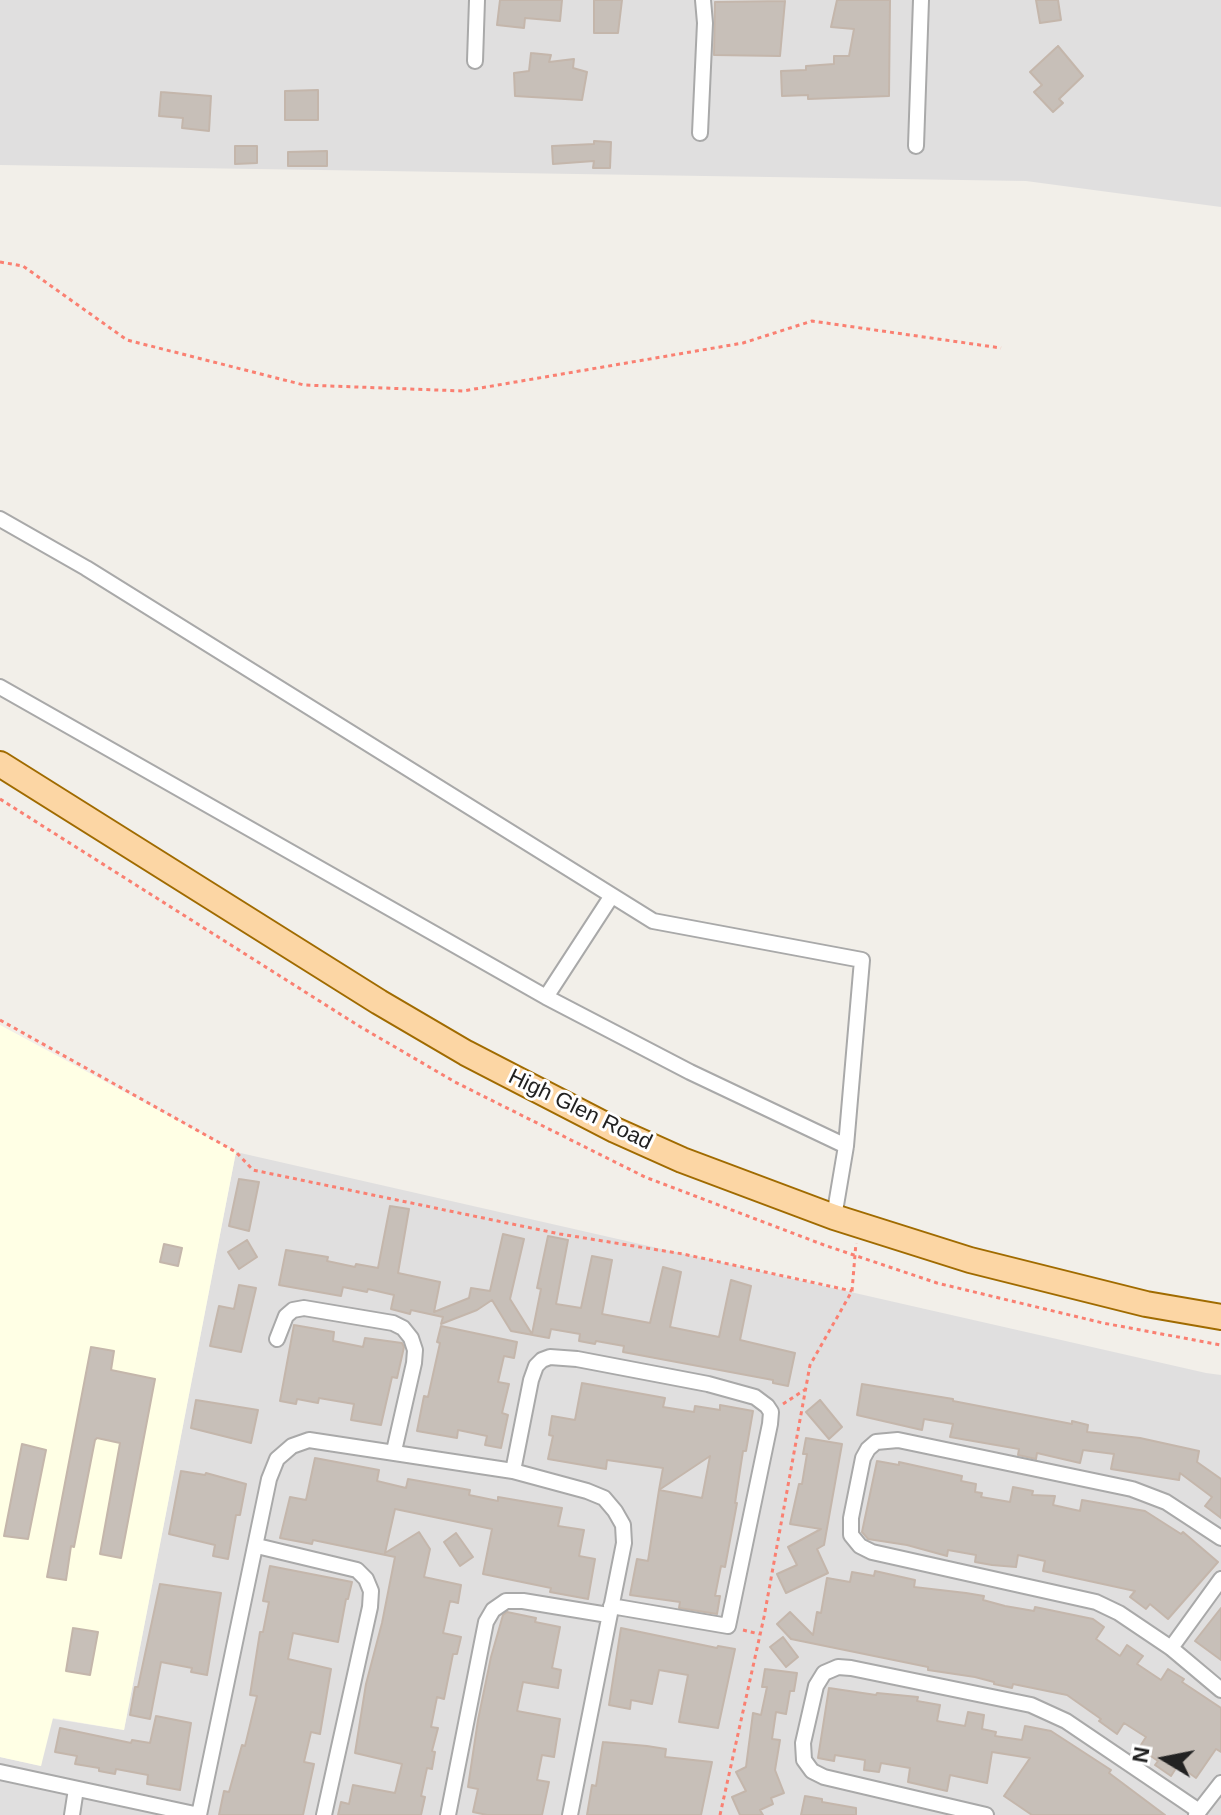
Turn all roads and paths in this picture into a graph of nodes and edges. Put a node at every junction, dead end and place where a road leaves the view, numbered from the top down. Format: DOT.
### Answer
graph roads {
  1 [pos="477,0"];
  2 [pos="703,0"];
  3 [pos="921,0"];
  4 [pos="475,61"];
  5 [pos="700,133"];
  6 [pos="916,146"];
  7 [pos="0,262"];
  8 [pos="1001,348"];
  9 [pos="0,519"];
  10 [pos="0,687"];
  11 [pos="0,764"];
  12 [pos="611,897"];
  13 [pos="546,997"];
  14 [pos="0,1020"];
  15 [pos="846,1146"];
  16 [pos="834,1217"];
  17 [pos="858,1224"];
  18 [pos="852,1291"];
  19 [pos="1005,1301"];
  20 [pos="1221,1317"];
  21 [pos="277,1339"];
  22 [pos="1221,1345"];
  23 [pos="806,1389"];
  24 [pos="771,1412"];
  25 [pos="394,1451"];
  26 [pos="513,1471"];
  27 [pos="1221,1538"];
  28 [pos="257,1546"];
  29 [pos="1221,1579"];
  30 [pos="610,1611"];
  31 [pos="728,1626"];
  32 [pos="761,1634"];
  33 [pos="1171,1648"];
  34 [pos="1221,1690"];
  35 [pos="0,1772"];
  36 [pos="1221,1783"];
  37 [pos="76,1789"];
  38 [pos="1197,1813"];
  39 [pos="72,1815"];
  40 [pos="199,1815"];
  41 [pos="324,1815"];
  42 [pos="448,1815"];
  43 [pos="570,1815"];
  44 [pos="720,1815"];
  45 [pos="986,1815"];
  1 -- 4 [label="street"];
  2 -- 5 [label="street"];
  3 -- 6 [label="street"];
  7 -- 8 [label="path"];
  9 -- 12 [label="street"];
  10 -- 13 [label="street"];
  11 -- 16 [label="main road, High Glen Road"];
  12 -- 13 [label="street"];
  12 -- 15 [label="street"];
  13 -- 15 [label="street"];
  14 -- 18 [label="path"];
  15 -- 16 [label="street"];
  16 -- 17 [label="main road, High Glen Road"];
  17 -- 18 [label="path"];
  17 -- 20 [label="main road, High Glen Road"];
  18 -- 23 [label="path"];
  19 -- 22 [label="path"];
  21 -- 25 [label="street"];
  23 -- 24 [label="path"];
  23 -- 32 [label="path"];
  24 -- 26 [label="street"];
  24 -- 31 [label="street"];
  25 -- 26 [label="street"];
  25 -- 28 [label="street"];
  26 -- 30 [label="street"];
  27 -- 33 [label="street"];
  28 -- 40 [label="street"];
  28 -- 41 [label="street"];
  29 -- 33 [label="street"];
  30 -- 31 [label="street"];
  30 -- 42 [label="street"];
  30 -- 43 [label="street"];
  31 -- 32 [label="path"];
  32 -- 44 [label="path"];
  33 -- 34 [label="street"];
  35 -- 37 [label="street"];
  36 -- 38 [label="street"];
  37 -- 39 [label="street"];
  37 -- 40 [label="street"];
  38 -- 45 [label="street"];
}
